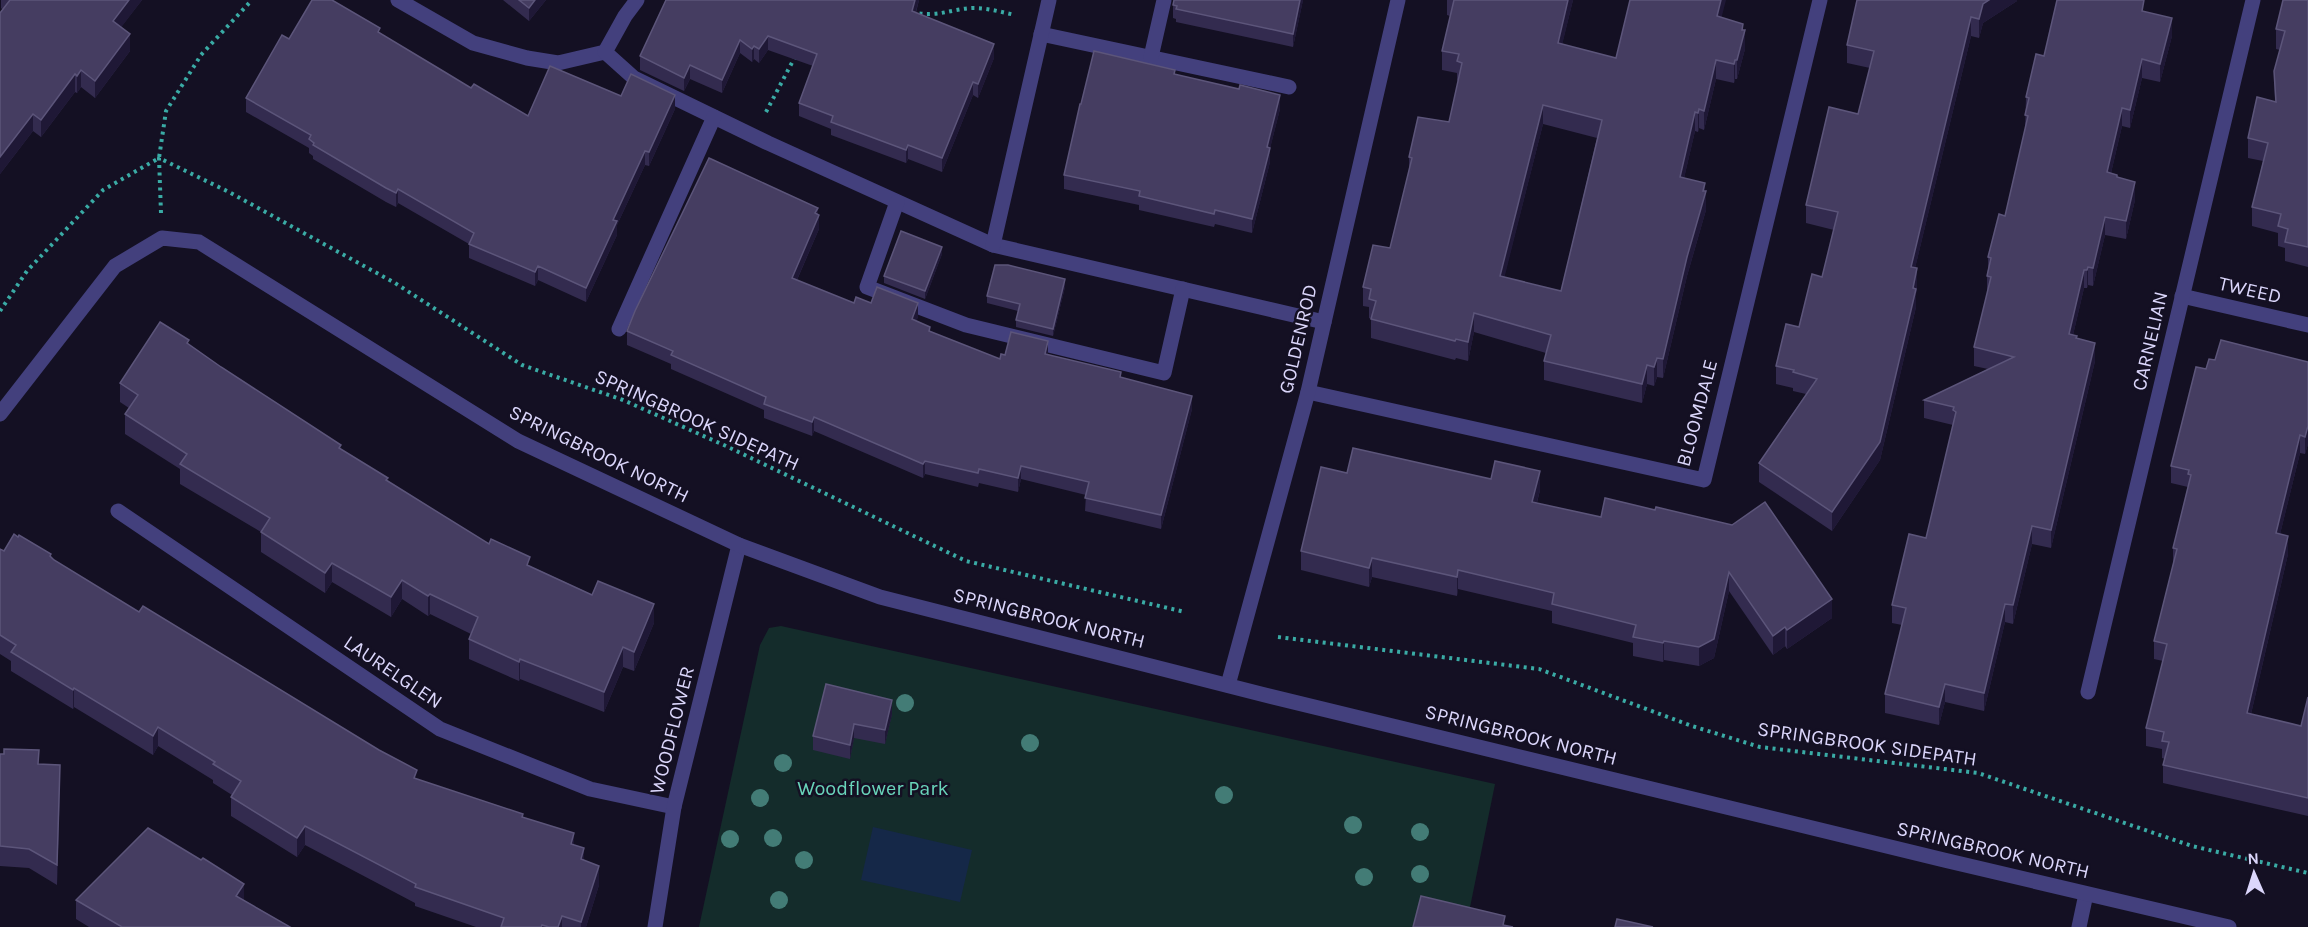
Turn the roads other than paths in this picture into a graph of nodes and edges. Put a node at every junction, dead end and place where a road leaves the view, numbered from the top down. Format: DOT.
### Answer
graph roads {
  1 [pos="398,0"];
  2 [pos="637,0"];
  3 [pos="1049,0"];
  4 [pos="1164,0"];
  5 [pos="1398,0"];
  6 [pos="1820,0"];
  7 [pos="2253,0"];
  8 [pos="1041,34"];
  9 [pos="605,52"];
  10 [pos="1150,57"];
  11 [pos="1289,87"];
  12 [pos="714,117"];
  13 [pos="897,202"];
  14 [pos="993,245"];
  15 [pos="1183,289"];
  16 [pos="2182,296"];
  17 [pos="1324,322"];
  18 [pos="2308,326"];
  19 [pos="619,329"];
  20 [pos="1308,392"];
  21 [pos="0,414"];
  22 [pos="118,511"];
  23 [pos="739,545"];
  24 [pos="1228,685"];
  25 [pos="2088,692"];
  26 [pos="674,807"];
  27 [pos="2086,894"];
  28 [pos="2193,923"];
  29 [pos="655,927"];
  30 [pos="2079,927"];
  31 [pos="2229,927"];
  1 -- 9 [label="street"];
  2 -- 9 [label="street"];
  3 -- 8 [label="street"];
  4 -- 10 [label="street"];
  5 -- 17 [label="street, GOLDENROD"];
  6 -- 20 [label="street, BLOOMDALE"];
  7 -- 16 [label="street, CARNELIAN"];
  8 -- 10 [label="street"];
  8 -- 14 [label="street"];
  9 -- 12 [label="street"];
  10 -- 11 [label="street"];
  12 -- 13 [label="street"];
  12 -- 19 [label="street"];
  13 -- 14 [label="street"];
  13 -- 15 [label="street"];
  14 -- 15 [label="street"];
  15 -- 17 [label="street"];
  16 -- 18 [label="street, TWEED"];
  16 -- 25 [label="street, CARNELIAN"];
  17 -- 20 [label="street, GOLDENROD"];
  20 -- 24 [label="street, GOLDENROD"];
  21 -- 23 [label="street, SPRINGBROOK NORTH"];
  22 -- 26 [label="street, LAURELGLEN"];
  23 -- 24 [label="street, SPRINGBROOK NORTH"];
  23 -- 26 [label="street, WOODFLOWER"];
  24 -- 27 [label="street, SPRINGBROOK NORTH"];
  26 -- 29 [label="street, WOODFLOWER"];
  27 -- 28 [label="street, SPRINGBROOK NORTH"];
  27 -- 30 [label="street"];
  28 -- 31 [label="street, SPRINGBROOK NORTH"];
}
